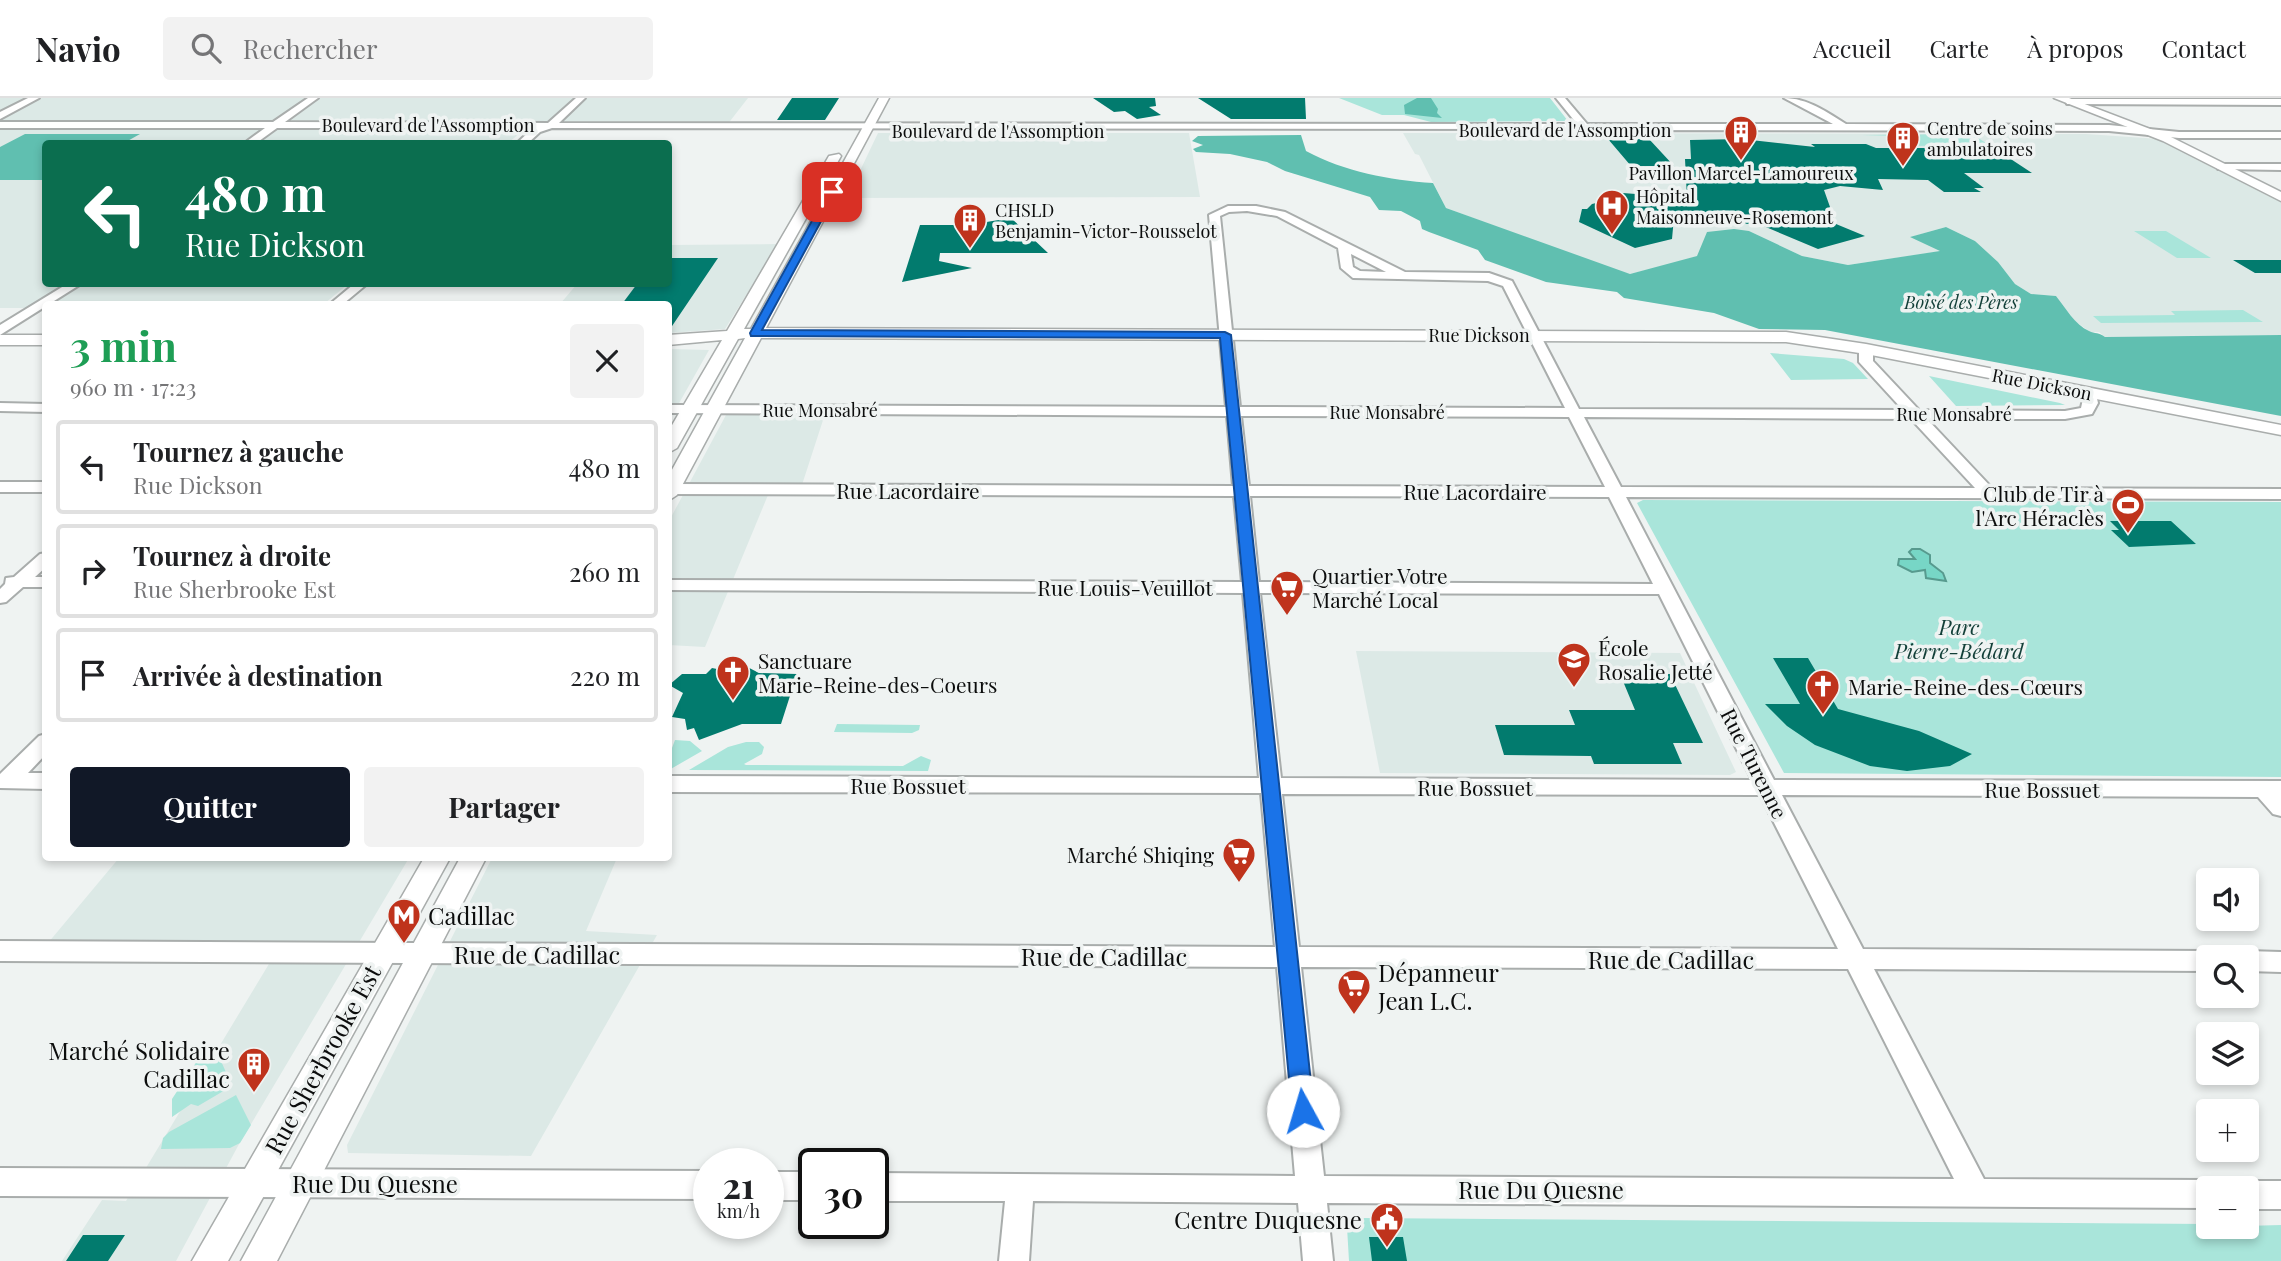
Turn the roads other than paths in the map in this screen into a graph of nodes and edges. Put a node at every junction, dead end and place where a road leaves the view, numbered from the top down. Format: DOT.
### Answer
graph roads {
  1 [pos="35,98"];
  2 [pos="314,98"];
  3 [pos="567,98"];
  4 [pos="581,98"];
  5 [pos="884,98"];
  6 [pos="1560,98"];
  7 [pos="1788,98"];
  8 [pos="2071,100"];
  9 [pos="2275,102"];
  10 [pos="861,110"];
  11 [pos="0,116"];
  12 [pos="1976,116"];
  13 [pos="1994,116"];
  14 [pos="2107,116"];
  15 [pos="550,125"];
  16 [pos="0,127"];
  17 [pos="271,127"];
  18 [pos="2019,127"];
  19 [pos="536,128"];
  20 [pos="1585,128"];
  21 [pos="2109,128"];
  22 [pos="797,129"];
  23 [pos="1846,129"];
  24 [pos="1994,129"];
  25 [pos="853,134"];
  26 [pos="2154,134"];
  27 [pos="2171,135"];
  28 [pos="2281,135"];
  29 [pos="253,140"];
  30 [pos="525,140"];
  31 [pos="2222,167"];
  32 [pos="2237,167"];
  33 [pos="2281,167"];
  34 [pos="2281,189"];
  35 [pos="2281,197"];
  36 [pos="1344,246"];
  37 [pos="1403,276"];
  38 [pos="70,287"];
  39 [pos="357,287"];
  40 [pos="48,301"];
  41 [pos="341,301"];
  42 [pos="42,305"];
  43 [pos="0,331"];
  44 [pos="730,339"];
  45 [pos="752,339"];
  46 [pos="0,340"];
  47 [pos="42,340"];
  48 [pos="1226,340"];
  49 [pos="672,341"];
  50 [pos="1536,341"];
  51 [pos="1865,353"];
  52 [pos="2091,398"];
  53 [pos="0,407"];
  54 [pos="42,408"];
  55 [pos="715,409"];
  56 [pos="672,410"];
  57 [pos="690,410"];
  58 [pos="1234,412"];
  59 [pos="1574,413"];
  60 [pos="1914,414"];
  61 [pos="2281,430"];
  62 [pos="2281,440"];
  63 [pos="672,441"];
  64 [pos="672,486"];
  65 [pos="0,487"];
  66 [pos="42,487"];
  67 [pos="672,491"];
  68 [pos="1242,491"];
  69 [pos="1616,492"];
  70 [pos="1988,493"];
  71 [pos="2281,494"];
  72 [pos="42,561"];
  73 [pos="9,582"];
  74 [pos="42,582"];
  75 [pos="672,585"];
  76 [pos="1252,588"];
  77 [pos="1665,589"];
  78 [pos="0,598"];
  79 [pos="42,745"];
  80 [pos="4,781"];
  81 [pos="42,781"];
  82 [pos="672,784"];
  83 [pos="1271,786"];
  84 [pos="1768,788"];
  85 [pos="2272,789"];
  86 [pos="2281,808"];
  87 [pos="435,861"];
  88 [pos="471,861"];
  89 [pos="0,951"];
  90 [pos="381,952"];
  91 [pos="422,953"];
  92 [pos="1287,957"];
  93 [pos="1855,960"];
  94 [pos="2196,961"];
  95 [pos="2259,961"];
  96 [pos="2281,962"];
  97 [pos="0,1182"];
  98 [pos="298,1182"];
  99 [pos="252,1183"];
  100 [pos="693,1185"];
  101 [pos="889,1187"];
  102 [pos="1020,1188"];
  103 [pos="1311,1188"];
  104 [pos="1975,1191"];
  105 [pos="2196,1194"];
  106 [pos="2259,1195"];
  107 [pos="2281,1195"];
  108 [pos="209,1261"];
  109 [pos="258,1261"];
  110 [pos="1014,1261"];
  111 [pos="1318,1261"];
  1 -- 11 [label="street"];
  2 -- 17 [label="street"];
  3 -- 19 [label="street"];
  4 -- 15 [label="street"];
  5 -- 25 [label="main road"];
  6 -- 20 [label="street"];
  7 -- 23 [label="street"];
  8 -- 9 [label="street"];
  8 -- 14 [label="main road"];
  8 -- 27 [label="main road"];
  10 -- 25 [label="main road"];
  12 -- 24 [label="street"];
  13 -- 18 [label="street, Boulevard de l'Assomption"];
  14 -- 21 [label="main road"];
  14 -- 26 [label="main road"];
  15 -- 19 [label="street"];
  15 -- 22 [label="street, Boulevard de l'Assomption"];
  16 -- 17 [label="street, Boulevard de l'Assomption"];
  17 -- 19 [label="street, Boulevard de l'Assomption"];
  17 -- 29 [label="street"];
  18 -- 21 [label="street, Boulevard de l'Assomption"];
  18 -- 24 [label="street, Boulevard de l'Assomption"];
  19 -- 22 [label="street, Boulevard de l'Assomption"];
  19 -- 30 [label="street"];
  20 -- 23 [label="street, Boulevard de l'Assomption"];
  20 -- 25 [label="street, Boulevard de l'Assomption"];
  21 -- 26 [label="street, Boulevard de l'Assomption"];
  22 -- 25 [label="street, Boulevard de l'Assomption"];
  23 -- 24 [label="street, Boulevard de l'Assomption"];
  24 -- 26 [label="street, Boulevard de l'Assomption"];
  25 -- 44 [label="main road"];
  25 -- 45 [label="main road"];
  26 -- 27 [label="street, Boulevard de l'Assomption"];
  26 -- 31 [label="main road"];
  27 -- 28 [label="street, Boulevard de l'Assomption"];
  27 -- 32 [label="main road"];
  31 -- 32 [label="street"];
  31 -- 35 [label="main road"];
  32 -- 33 [label="street"];
  32 -- 34 [label="main road"];
  36 -- 37 [label="street"];
  36 -- 37 [label="street"];
  36 -- 48 [label="street"];
  37 -- 50 [label="street, Rue Turenne"];
  38 -- 40 [label="street"];
  39 -- 41 [label="street"];
  42 -- 43 [label="street"];
  44 -- 45 [label="main road, Rue Dickson"];
  44 -- 49 [label="main road, Rue Dickson"];
  44 -- 57 [label="main road"];
  45 -- 48 [label="main road, Rue Dickson"];
  45 -- 55 [label="main road"];
  46 -- 47 [label="main road"];
  48 -- 50 [label="main road, Rue Dickson"];
  48 -- 58 [label="street"];
  50 -- 51 [label="main road, Rue Dickson"];
  50 -- 59 [label="street, Rue Turenne"];
  51 -- 52 [label="main road, Rue Dickson"];
  51 -- 60 [label="street"];
  52 -- 60 [label="street, Rue Monsabré"];
  52 -- 61 [label="main road, Rue Dickson"];
  52 -- 62 [label="main road, Rue Dickson"];
  53 -- 54 [label="street"];
  55 -- 57 [label="street, Rue Monsabré"];
  55 -- 58 [label="street, Rue Monsabré"];
  55 -- 64 [label="main road"];
  56 -- 57 [label="street, Rue Monsabré"];
  57 -- 63 [label="main road"];
  58 -- 59 [label="street, Rue Monsabré"];
  58 -- 68 [label="street"];
  59 -- 60 [label="street, Rue Monsabré"];
  59 -- 69 [label="street, Rue Turenne"];
  60 -- 70 [label="street"];
  65 -- 66 [label="street"];
  67 -- 68 [label="street, Rue Lacordaire"];
  68 -- 69 [label="street, Rue Lacordaire"];
  68 -- 76 [label="street"];
  69 -- 70 [label="street, Rue Lacordaire"];
  69 -- 77 [label="street, Rue Turenne"];
  70 -- 71 [label="street, Rue Lacordaire"];
  72 -- 73 [label="street"];
  73 -- 74 [label="street"];
  73 -- 78 [label="street"];
  75 -- 76 [label="street, Rue Louis-Veuillot"];
  76 -- 77 [label="street, Rue Louis-Veuillot"];
  76 -- 83 [label="street"];
  77 -- 84 [label="street, Rue Turenne"];
  79 -- 80 [label="street"];
  80 -- 81 [label="street"];
  82 -- 83 [label="street, Rue Bossuet"];
  83 -- 84 [label="street, Rue Bossuet"];
  83 -- 92 [label="street"];
  84 -- 85 [label="street, Rue Bossuet"];
  84 -- 93 [label="street, Rue Turenne"];
  85 -- 86 [label="street"];
  87 -- 90 [label="main road, Rue Sherbrooke Est"];
  88 -- 91 [label="main road, Rue Sherbrooke Est"];
  89 -- 90 [label="street, Rue de Cadillac"];
  90 -- 91 [label="street, Rue de Cadillac"];
  90 -- 99 [label="main road, Rue Sherbrooke Est"];
  91 -- 92 [label="street, Rue de Cadillac"];
  91 -- 98 [label="main road, Rue Sherbrooke Est"];
  92 -- 93 [label="street, Rue de Cadillac"];
  92 -- 103 [label="street"];
  93 -- 94 [label="street, Rue de Cadillac"];
  93 -- 104 [label="street, Rue Turenne"];
  95 -- 96 [label="street"];
  97 -- 99 [label="street, Rue Du Quesne"];
  98 -- 99 [label="street, Rue Du Quesne"];
  98 -- 100 [label="street, Rue Du Quesne"];
  98 -- 109 [label="main road, Rue Sherbrooke Est"];
  99 -- 108 [label="main road, Rue Sherbrooke Est"];
  101 -- 102 [label="street, Rue Du Quesne"];
  102 -- 103 [label="street, Rue Du Quesne"];
  102 -- 110 [label="street"];
  103 -- 104 [label="street, Rue Du Quesne"];
  103 -- 111 [label="street"];
  104 -- 105 [label="street, Rue Du Quesne"];
  106 -- 107 [label="street"];
}
